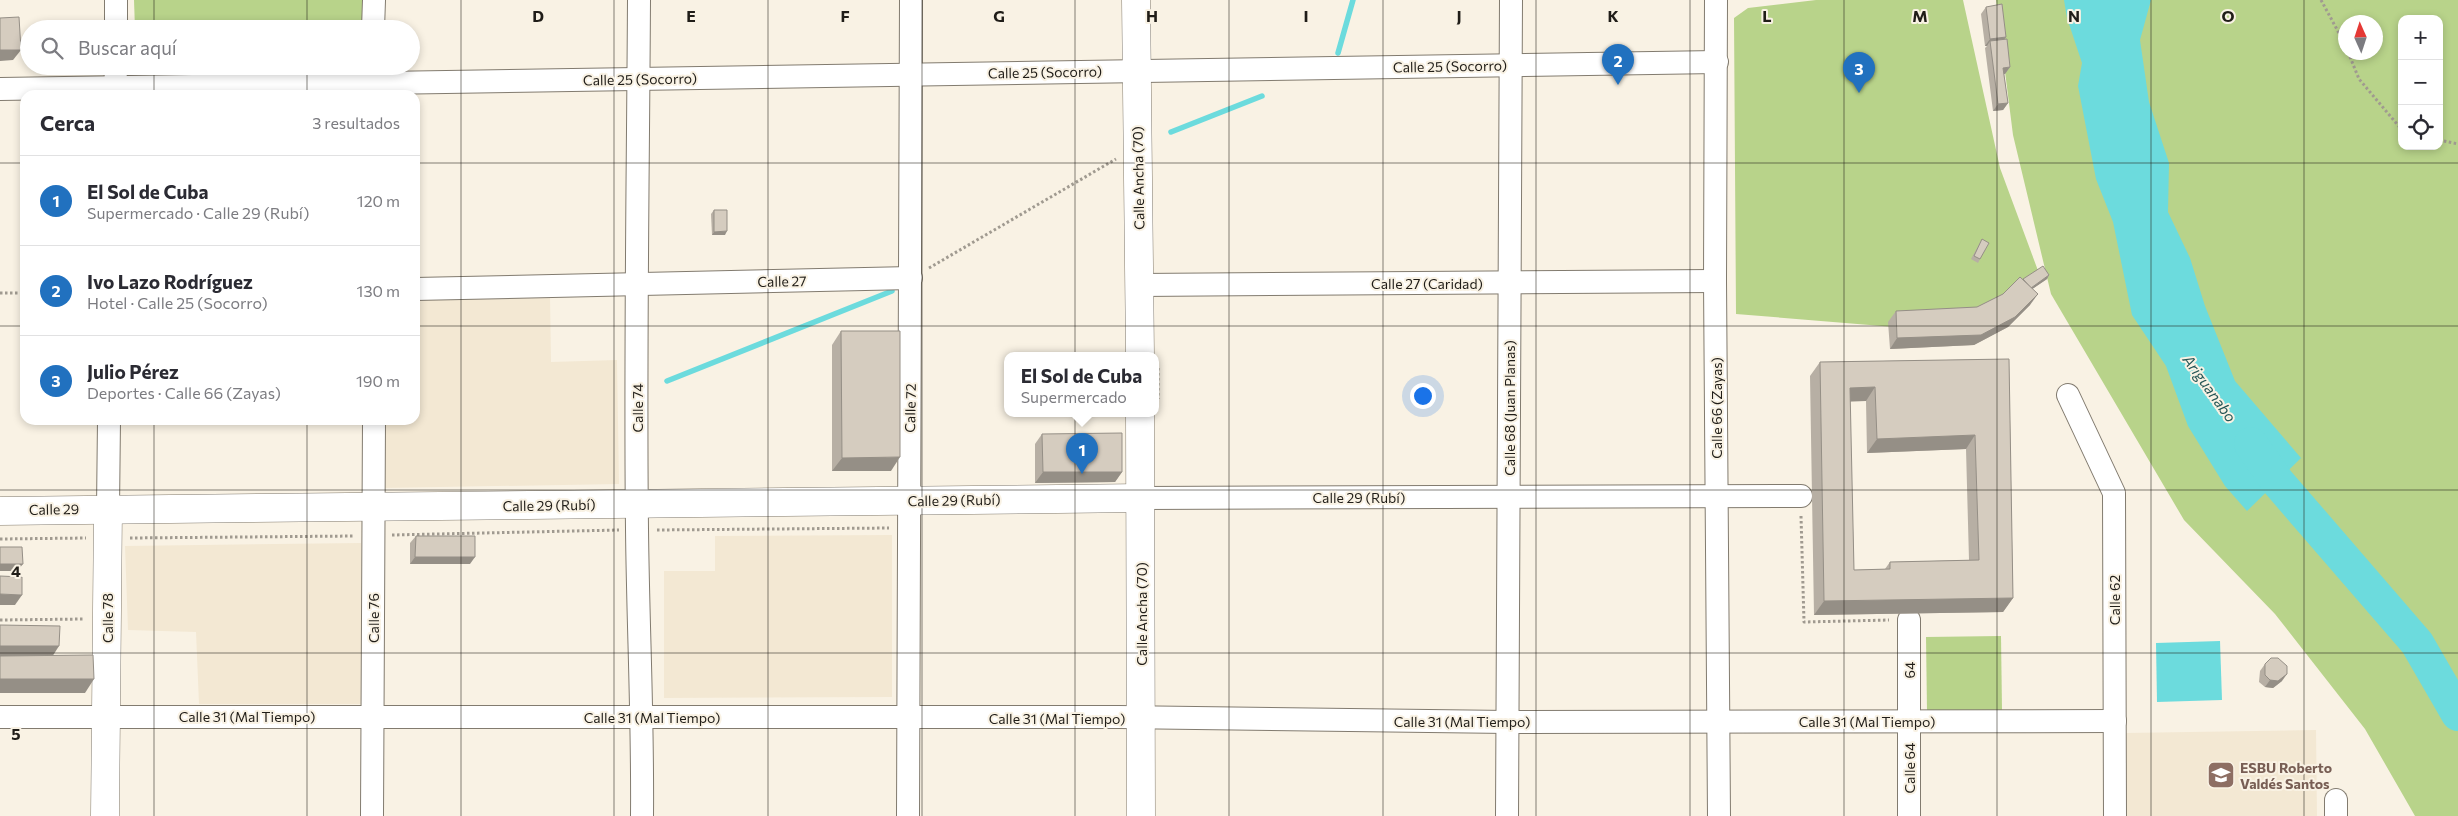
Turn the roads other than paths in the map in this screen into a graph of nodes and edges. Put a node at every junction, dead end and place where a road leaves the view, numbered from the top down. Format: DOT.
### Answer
graph roads {
  1 [pos="116,0"];
  2 [pos="374,0"];
  3 [pos="639,0"];
  4 [pos="911,0"];
  5 [pos="1136,0"];
  6 [pos="1511,0"];
  7 [pos="1716,0"];
  8 [pos="116,20"];
  9 [pos="374,20"];
  10 [pos="1716,62"];
  11 [pos="1511,65"];
  12 [pos="1137,71"];
  13 [pos="911,75"];
  14 [pos="639,79"];
  15 [pos="373,81"];
  16 [pos="116,83"];
  17 [pos="0,89"];
  18 [pos="911,278"];
  19 [pos="1715,281"];
  20 [pos="1510,282"];
  21 [pos="636,284"];
  22 [pos="1139,285"];
  23 [pos="420,289"];
  24 [pos="1140,352"];
  25 [pos="2068,395"];
  26 [pos="1140,417"];
  27 [pos="110,425"];
  28 [pos="374,425"];
  29 [pos="1717,496"];
  30 [pos="1801,496"];
  31 [pos="1508,497"];
  32 [pos="1141,498"];
  33 [pos="909,501"];
  34 [pos="374,507"];
  35 [pos="108,508"];
  36 [pos="0,510"];
  37 [pos="637,517"];
  38 [pos="1909,620"];
  39 [pos="108,716"];
  40 [pos="373,716"];
  41 [pos="0,717"];
  42 [pos="643,717"];
  43 [pos="908,718"];
  44 [pos="1141,718"];
  45 [pos="2115,720"];
  46 [pos="1909,721"];
  47 [pos="1508,722"];
  48 [pos="1718,722"];
  49 [pos="105,816"];
  50 [pos="372,816"];
  51 [pos="642,816"];
  52 [pos="908,816"];
  53 [pos="1141,816"];
  54 [pos="1507,816"];
  55 [pos="1719,816"];
  56 [pos="1909,816"];
  57 [pos="2115,816"];
  1 -- 8 [label="street"];
  2 -- 9 [label="street"];
  3 -- 14 [label="street, Calle 74"];
  4 -- 13 [label="street, Calle 72"];
  5 -- 12 [label="main road, Calle Ancha (70)"];
  6 -- 11 [label="street, Calle 68 (Juan Planas)"];
  7 -- 10 [label="street, Calle 66 (Zayas)"];
  10 -- 11 [label="street, Calle 25 (Socorro)"];
  10 -- 19 [label="street, Calle 66 (Zayas)"];
  11 -- 12 [label="street, Calle 25 (Socorro)"];
  11 -- 20 [label="street, Calle 68 (Juan Planas)"];
  12 -- 13 [label="street, Calle 25 (Socorro)"];
  12 -- 22 [label="main road, Calle Ancha (70)"];
  13 -- 14 [label="street, Calle 25 (Socorro)"];
  13 -- 18 [label="street, Calle 72"];
  14 -- 15 [label="street, Calle 25 (Socorro)"];
  14 -- 21 [label="street, Calle 74"];
  15 -- 16 [label="street, Calle 25 (Socorro)"];
  16 -- 17 [label="street, Calle 25 (Socorro)"];
  18 -- 21 [label="street, Calle 27"];
  18 -- 33 [label="street, Calle 72"];
  19 -- 20 [label="street, Calle 27 (Caridad)"];
  19 -- 29 [label="street, Calle 66 (Zayas)"];
  20 -- 22 [label="street, Calle 27 (Caridad)"];
  20 -- 31 [label="street, Calle 68 (Juan Planas)"];
  21 -- 23 [label="street, Calle 27"];
  21 -- 37 [label="street, Calle 74"];
  22 -- 24 [label="main road, Calle Ancha (70)"];
  25 -- 45 [label="street, Calle 62"];
  26 -- 32 [label="main road, Calle Ancha (70)"];
  27 -- 35 [label="street, Calle 78"];
  28 -- 34 [label="street, Calle 76"];
  29 -- 30 [label="street, Calle 29 (Rubí)"];
  29 -- 31 [label="street, Calle 29 (Rubí)"];
  29 -- 48 [label="street, Calle 66 (Zayas)"];
  31 -- 32 [label="street, Calle 29 (Rubí)"];
  31 -- 47 [label="street, Calle 68 (Juan Planas)"];
  32 -- 33 [label="main road, Calle 29 (Rubí)"];
  32 -- 44 [label="main road, Calle Ancha (70)"];
  33 -- 37 [label="main road, Calle 29 (Rubí)"];
  33 -- 43 [label="street, Calle 72"];
  34 -- 35 [label="main road, Calle 29 (Rubí)"];
  34 -- 37 [label="main road, Calle 29 (Rubí)"];
  34 -- 40 [label="street, Calle 76"];
  35 -- 36 [label="main road, Calle 29"];
  35 -- 39 [label="main road, Calle 78"];
  37 -- 42 [label="street, Calle 74"];
  38 -- 46 [label="street, 64"];
  39 -- 40 [label="street, Calle 31 (Mal Tiempo)"];
  39 -- 41 [label="street, Calle 31 (Mal Tiempo)"];
  39 -- 49 [label="main road, Calle 78"];
  40 -- 42 [label="street, Calle 31 (Mal Tiempo)"];
  40 -- 50 [label="street, Calle 76"];
  42 -- 43 [label="street, Calle 31 (Mal Tiempo)"];
  42 -- 51 [label="street, Calle 74"];
  43 -- 44 [label="street, Calle 31 (Mal Tiempo)"];
  43 -- 52 [label="street, Calle 72"];
  44 -- 47 [label="street, Calle 31 (Mal Tiempo)"];
  44 -- 53 [label="main road, Calle Ancha (70)"];
  45 -- 46 [label="street, Calle 31 (Mal Tiempo)"];
  45 -- 57 [label="street, Calle 62"];
  46 -- 48 [label="street, Calle 31 (Mal Tiempo)"];
  46 -- 56 [label="street, Calle 64"];
  47 -- 48 [label="street, Calle 31 (Mal Tiempo)"];
  47 -- 54 [label="street, Calle 68 (Juan Planas)"];
  48 -- 55 [label="street, Calle 66 (Zayas)"];
}
